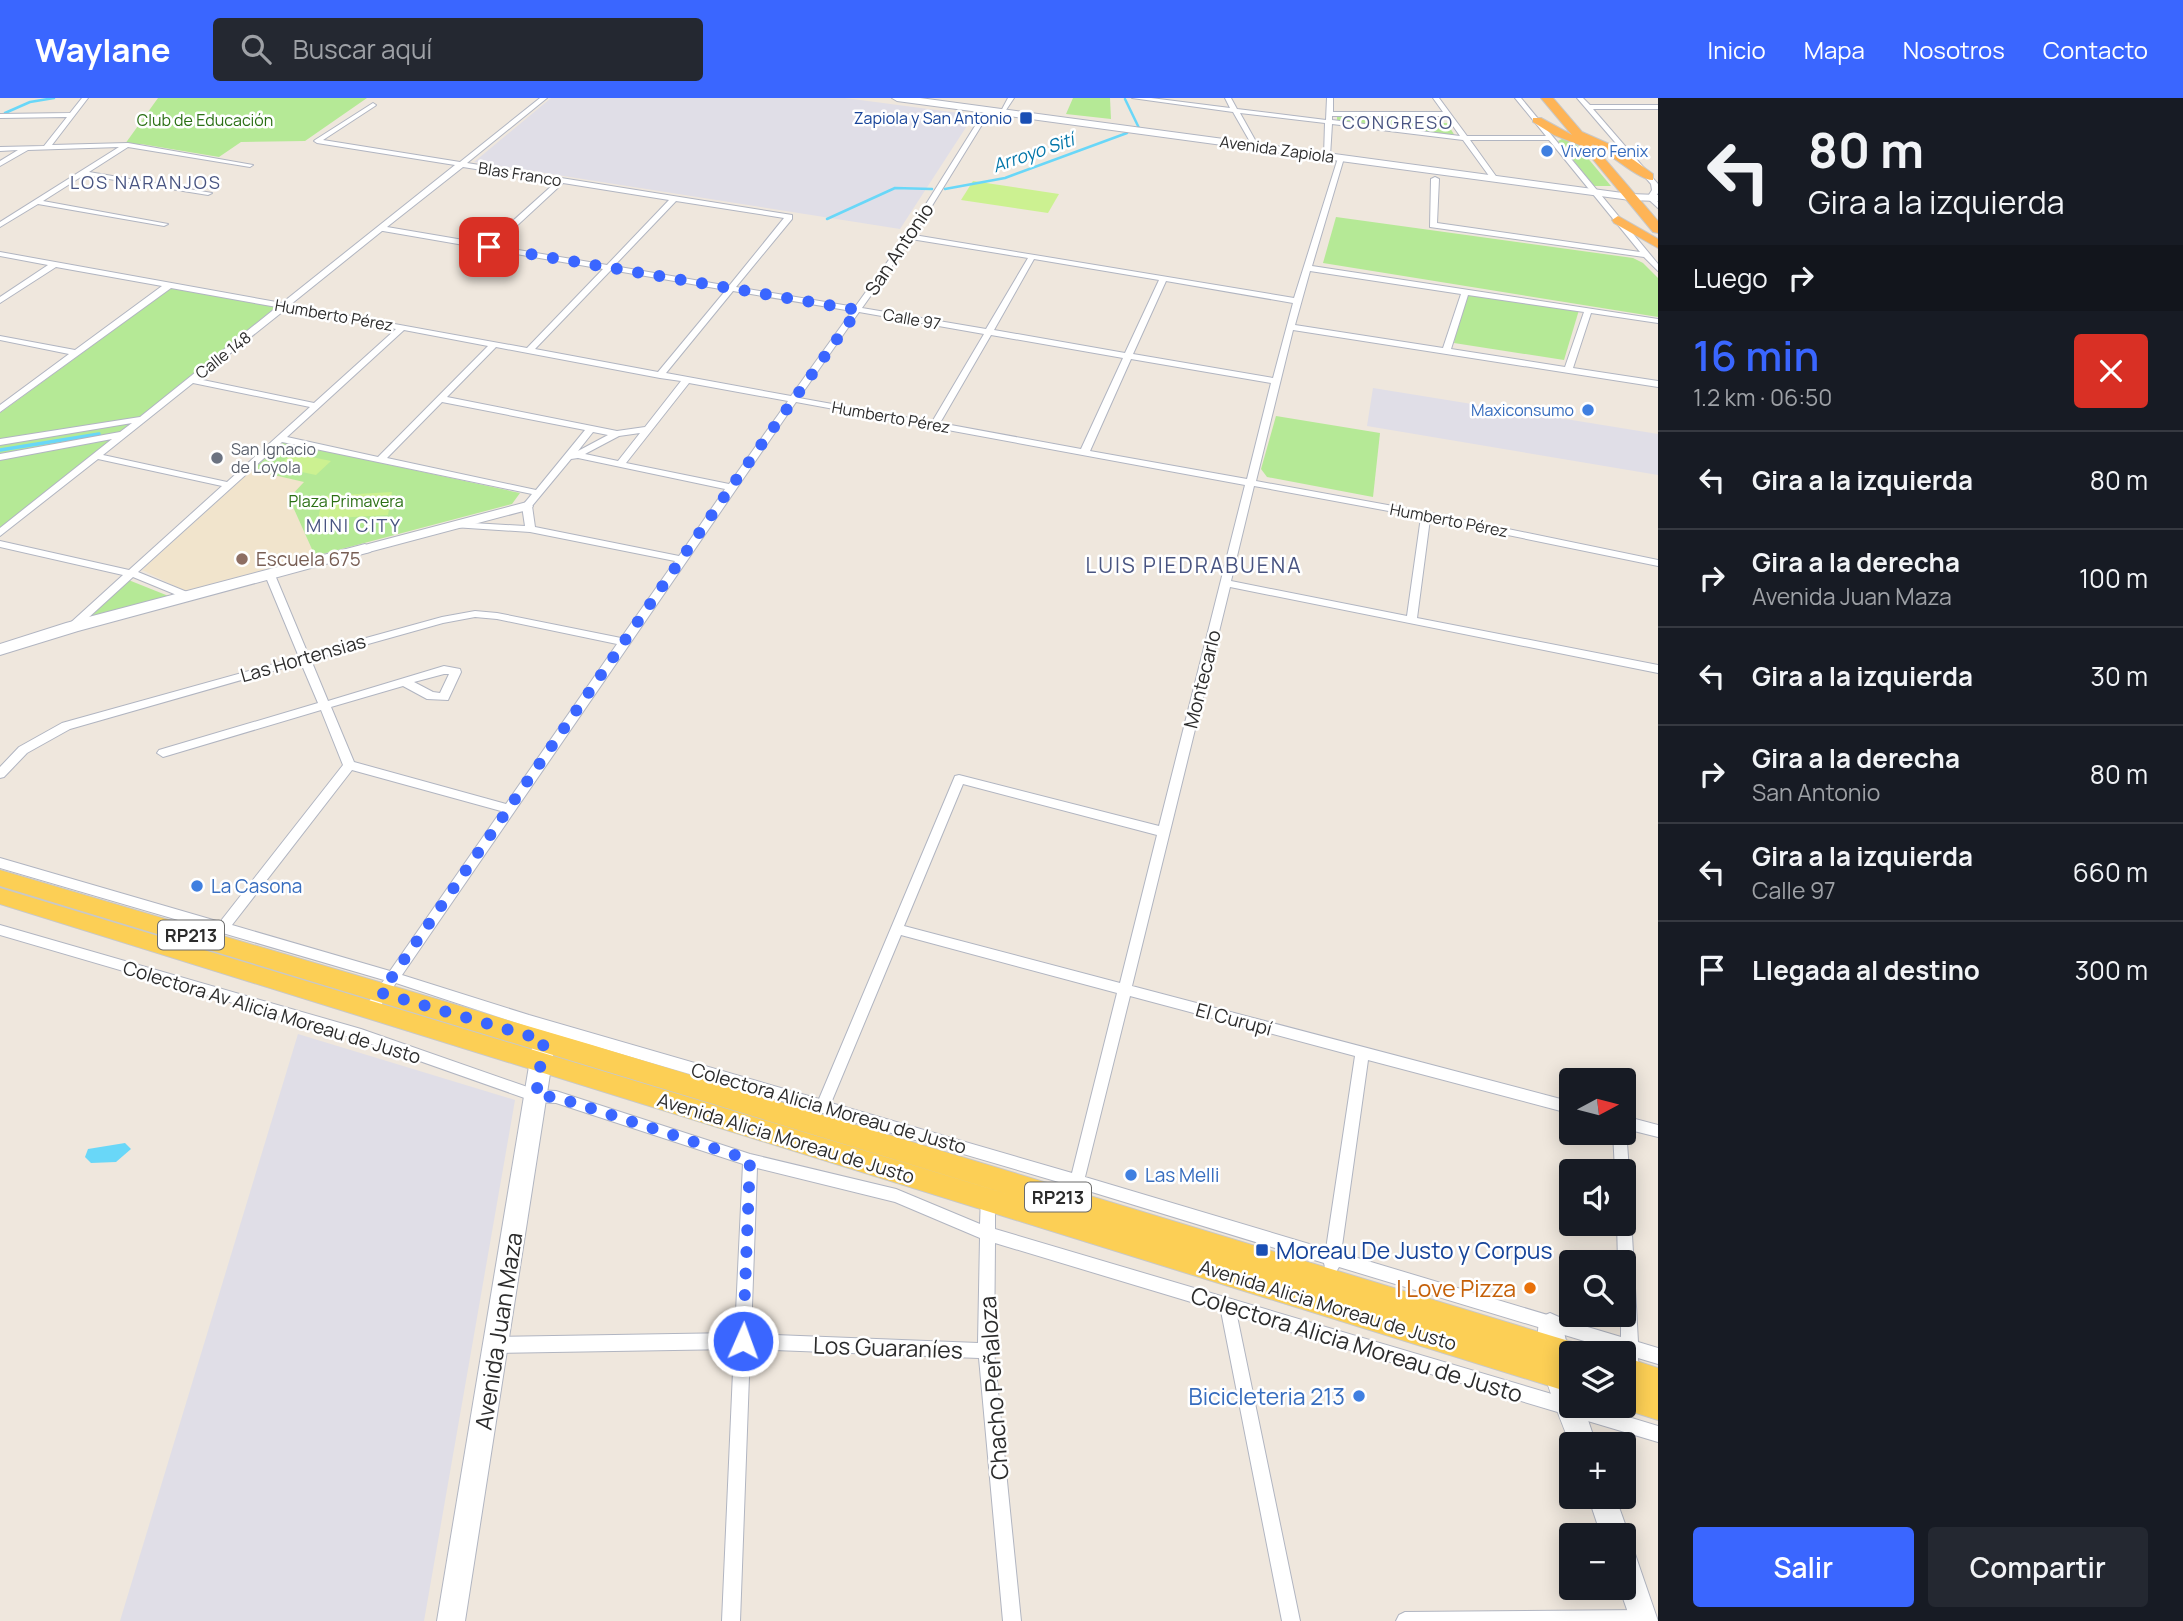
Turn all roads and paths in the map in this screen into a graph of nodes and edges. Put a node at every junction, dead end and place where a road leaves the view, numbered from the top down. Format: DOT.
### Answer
graph roads {
  1 [pos="85,98"];
  2 [pos="544,98"];
  3 [pos="897,98"];
  4 [pos="1011,98"];
  5 [pos="1135,98"];
  6 [pos="1228,98"];
  7 [pos="1330,98"];
  8 [pos="1436,98"];
  9 [pos="1518,98"];
  10 [pos="1547,98"];
  11 [pos="1580,98"];
  12 [pos="373,106"];
  13 [pos="1588,107"];
  14 [pos="1658,107"];
  15 [pos="988,110"];
  16 [pos="1235,110"];
  17 [pos="1002,112"];
  18 [pos="1329,114"];
  19 [pos="1447,114"];
  20 [pos="72,115"];
  21 [pos="0,116"];
  22 [pos="1537,120"];
  23 [pos="1329,123"];
  24 [pos="1575,132"];
  25 [pos="1552,138"];
  26 [pos="1466,139"];
  27 [pos="128,145"];
  28 [pos="1587,145"];
  29 [pos="1255,146"];
  30 [pos="27,148"];
  31 [pos="46,148"];
  32 [pos="0,149"];
  33 [pos="1327,156"];
  34 [pos="1341,158"];
  35 [pos="0,164"];
  36 [pos="463,164"];
  37 [pos="250,165"];
  38 [pos="83,173"];
  39 [pos="1649,177"];
  40 [pos="1435,179"];
  41 [pos="1494,179"];
  42 [pos="561,181"];
  43 [pos="1595,192"];
  44 [pos="208,194"];
  45 [pos="1630,197"];
  46 [pos="674,199"];
  47 [pos="1656,200"];
  48 [pos="36,202"];
  49 [pos="1618,220"];
  50 [pos="164,224"];
  51 [pos="0,225"];
  52 [pos="383,229"];
  53 [pos="1658,229"];
  54 [pos="909,236"];
  55 [pos="1658,244"];
  56 [pos="489,247"];
  57 [pos="0,254"];
  58 [pos="1646,255"];
  59 [pos="1032,257"];
  60 [pos="55,264"];
  61 [pos="608,267"];
  62 [pos="1307,268"];
  63 [pos="1658,269"];
  64 [pos="1163,279"];
  65 [pos="169,285"];
  66 [pos="730,288"];
  67 [pos="1465,293"];
  68 [pos="0,301"];
  69 [pos="1297,301"];
  70 [pos="284,306"];
  71 [pos="858,310"];
  72 [pos="1588,312"];
  73 [pos="1658,321"];
  74 [pos="1290,327"];
  75 [pos="402,328"];
  76 [pos="989,332"];
  77 [pos="0,338"];
  78 [pos="494,344"];
  79 [pos="529,351"];
  80 [pos="1446,351"];
  81 [pos="77,353"];
  82 [pos="1129,356"];
  83 [pos="1568,370"];
  84 [pos="660,375"];
  85 [pos="191,380"];
  86 [pos="687,380"];
  87 [pos="1276,381"];
  88 [pos="1658,384"];
  89 [pos="442,399"];
  90 [pos="793,399"];
  91 [pos="317,406"];
  92 [pos="0,409"];
  93 [pos="142,419"];
  94 [pos="935,425"];
  95 [pos="592,429"];
  96 [pos="647,429"];
  97 [pos="617,434"];
  98 [pos="123,435"];
  99 [pos="281,439"];
  100 [pos="0,442"];
  101 [pos="1084,453"];
  102 [pos="96,456"];
  103 [pos="576,456"];
  104 [pos="0,457"];
  105 [pos="380,460"];
  106 [pos="564,463"];
  107 [pos="620,464"];
  108 [pos="1250,483"];
  109 [pos="230,485"];
  110 [pos="731,487"];
  111 [pos="538,493"];
  112 [pos="527,506"];
  113 [pos="1426,515"];
  114 [pos="456,525"];
  115 [pos="530,529"];
  116 [pos="0,533"];
  117 [pos="0,544"];
  118 [pos="365,549"];
  119 [pos="681,559"];
  120 [pos="1658,563"];
  121 [pos="133,574"];
  122 [pos="270,575"];
  123 [pos="1226,583"];
  124 [pos="188,596"];
  125 [pos="1412,620"];
  126 [pos="72,627"];
  127 [pos="624,642"];
  128 [pos="0,650"];
  129 [pos="302,658"];
  130 [pos="1658,668"];
  131 [pos="405,682"];
  132 [pos="323,706"];
  133 [pos="163,753"];
  134 [pos="349,765"];
  135 [pos="0,774"];
  136 [pos="509,809"];
  137 [pos="1164,832"];
  138 [pos="0,863"];
  139 [pos="0,878"];
  140 [pos="0,896"];
  141 [pos="222,929"];
  142 [pos="897,929"];
  143 [pos="4,932"];
  144 [pos="1125,989"];
  145 [pos="379,996"];
  146 [pos="543,1051"];
  147 [pos="1362,1052"];
  148 [pos="536,1096"];
  149 [pos="1559,1105"];
  150 [pos="823,1106"];
  151 [pos="1636,1125"];
  152 [pos="1658,1131"];
  153 [pos="750,1160"];
  154 [pos="988,1177"];
  155 [pos="1075,1191"];
  156 [pos="987,1234"];
  157 [pos="1624,1236"];
  158 [pos="1331,1270"];
  159 [pos="1227,1304"];
  160 [pos="743,1341"];
  161 [pos="1626,1341"];
  162 [pos="496,1345"];
  163 [pos="986,1351"];
  164 [pos="1559,1356"];
  165 [pos="1559,1356"];
  166 [pos="1658,1356"];
  167 [pos="1636,1367"];
  168 [pos="1636,1375"];
  169 [pos="1636,1382"];
  170 [pos="1658,1382"];
  171 [pos="1559,1405"];
  172 [pos="1658,1406"];
  173 [pos="1602,1418"];
  174 [pos="1658,1434"];
  175 [pos="1636,1596"];
  176 [pos="1644,1620"];
  177 [pos="451,1621"];
  178 [pos="732,1621"];
  179 [pos="1012,1621"];
  180 [pos="1291,1621"];
  181 [pos="1405,1621"];
  1 -- 20 [label="street"];
  2 -- 36 [label="street, Calle 148"];
  3 -- 15 [label="main road, Avenida Zapiola"];
  4 -- 17 [label="street"];
  5 -- 16 [label="street"];
  6 -- 16 [label="street"];
  7 -- 18 [label="street"];
  8 -- 19 [label="street"];
  9 -- 22 [label="street"];
  10 -- 24 [label="highway"];
  11 -- 13 [label="street"];
  12 -- 36 [label="street, Blas Franco"];
  13 -- 14 [label="street"];
  13 -- 39 [label="street"];
  15 -- 17 [label="main road, Avenida Zapiola"];
  15 -- 54 [label="street, San Antonio"];
  16 -- 23 [label="street"];
  16 -- 29 [label="street"];
  17 -- 29 [label="main road, Avenida Zapiola"];
  18 -- 19 [label="street"];
  18 -- 23 [label="street"];
  19 -- 26 [label="street"];
  20 -- 21 [label="street"];
  20 -- 31 [label="street"];
  22 -- 25 [label="street"];
  22 -- 28 [label="highway"];
  23 -- 26 [label="street"];
  23 -- 33 [label="street"];
  24 -- 28 [label="highway"];
  24 -- 39 [label="highway"];
  25 -- 26 [label="street"];
  25 -- 43 [label="street"];
  26 -- 41 [label="street"];
  27 -- 31 [label="street"];
  27 -- 37 [label="street"];
  27 -- 38 [label="street"];
  28 -- 45 [label="highway"];
  29 -- 33 [label="main road, Avenida Zapiola"];
  30 -- 31 [label="street"];
  30 -- 32 [label="street"];
  30 -- 35 [label="street"];
  33 -- 34 [label="main road, Avenida Zapiola"];
  34 -- 41 [label="main road, Avenida Zapiola"];
  34 -- 62 [label="street, Montecarlo"];
  36 -- 42 [label="street, Blas Franco"];
  36 -- 52 [label="street, Calle 148"];
  38 -- 44 [label="street"];
  38 -- 48 [label="street"];
  39 -- 47 [label="street"];
  40 -- 58 [label="street"];
  41 -- 43 [label="main road, Avenida Zapiola"];
  42 -- 46 [label="street, Blas Franco"];
  42 -- 56 [label="street"];
  43 -- 45 [label="main road, Avenida Zapiola"];
  43 -- 49 [label="street"];
  45 -- 47 [label="main road, Avenida Zapiola"];
  45 -- 53 [label="highway"];
  46 -- 61 [label="street"];
  46 -- 66 [label="street, Blas Franco"];
  48 -- 50 [label="street"];
  48 -- 51 [label="street"];
  49 -- 55 [label="highway"];
  49 -- 58 [label="street"];
  52 -- 56 [label="street, Calle 97"];
  52 -- 70 [label="street, Calle 148"];
  54 -- 59 [label="street"];
  54 -- 71 [label="street, San Antonio"];
  56 -- 61 [label="street, Calle 97"];
  57 -- 60 [label="street, Humberto Pérez"];
  58 -- 63 [label="street"];
  59 -- 64 [label="street"];
  59 -- 76 [label="street"];
  60 -- 65 [label="street, Humberto Pérez"];
  60 -- 68 [label="street"];
  61 -- 66 [label="street, Calle 97"];
  61 -- 79 [label="street"];
  62 -- 67 [label="street"];
  62 -- 69 [label="street, Montecarlo"];
  64 -- 69 [label="street"];
  64 -- 82 [label="street"];
  65 -- 70 [label="street, Humberto Pérez"];
  65 -- 81 [label="street"];
  66 -- 71 [label="street, Calle 97"];
  66 -- 84 [label="street"];
  67 -- 72 [label="street"];
  67 -- 80 [label="street"];
  69 -- 74 [label="street, Montecarlo"];
  70 -- 75 [label="street, Humberto Pérez"];
  70 -- 85 [label="street, Calle 148"];
  71 -- 76 [label="street, Calle 97"];
  71 -- 90 [label="street, San Antonio"];
  72 -- 73 [label="street"];
  72 -- 83 [label="street"];
  74 -- 80 [label="street"];
  74 -- 87 [label="street, Montecarlo"];
  75 -- 78 [label="street, Humberto Pérez"];
  75 -- 91 [label="street"];
  76 -- 82 [label="street, Calle 97"];
  76 -- 94 [label="street"];
  77 -- 81 [label="street"];
  78 -- 79 [label="street, Humberto Pérez"];
  78 -- 89 [label="street"];
  79 -- 84 [label="street, Humberto Pérez"];
  80 -- 83 [label="street"];
  81 -- 92 [label="street"];
  82 -- 87 [label="street, Calle 97"];
  82 -- 101 [label="street"];
  83 -- 88 [label="street"];
  84 -- 86 [label="street, Humberto Pérez"];
  85 -- 91 [label="street"];
  85 -- 93 [label="street, Calle 148"];
  86 -- 90 [label="street, Humberto Pérez"];
  86 -- 96 [label="street"];
  87 -- 108 [label="street, Montecarlo"];
  89 -- 95 [label="street"];
  89 -- 105 [label="street"];
  90 -- 94 [label="street, Humberto Pérez"];
  90 -- 110 [label="street, San Antonio"];
  91 -- 99 [label="street"];
  93 -- 98 [label="street, Calle 148"];
  93 -- 100 [label="street"];
  94 -- 101 [label="street, Humberto Pérez"];
  95 -- 97 [label="street"];
  95 -- 106 [label="street"];
  96 -- 97 [label="street"];
  96 -- 107 [label="street"];
  97 -- 103 [label="street"];
  98 -- 102 [label="street, Calle 148"];
  98 -- 104 [label="street"];
  99 -- 105 [label="street"];
  99 -- 109 [label="street"];
  101 -- 108 [label="street, Humberto Pérez"];
  102 -- 109 [label="street"];
  102 -- 116 [label="street, Calle 148"];
  103 -- 106 [label="street"];
  103 -- 107 [label="street"];
  105 -- 111 [label="street"];
  106 -- 111 [label="street"];
  107 -- 110 [label="street"];
  108 -- 113 [label="street, Humberto Pérez"];
  108 -- 123 [label="street, Montecarlo"];
  109 -- 121 [label="street"];
  110 -- 119 [label="street, San Antonio"];
  111 -- 112 [label="street"];
  112 -- 114 [label="street"];
  112 -- 115 [label="street"];
  113 -- 120 [label="street, Humberto Pérez"];
  113 -- 125 [label="street"];
  114 -- 115 [label="street"];
  114 -- 118 [label="street"];
  115 -- 119 [label="street"];
  117 -- 121 [label="street"];
  118 -- 122 [label="main road"];
  119 -- 127 [label="street, San Antonio"];
  121 -- 124 [label="street"];
  121 -- 126 [label="street"];
  122 -- 124 [label="main road"];
  122 -- 129 [label="street"];
  123 -- 125 [label="street"];
  123 -- 137 [label="street, Montecarlo"];
  124 -- 126 [label="main road"];
  125 -- 130 [label="street"];
  126 -- 128 [label="main road"];
  127 -- 129 [label="street, Las Hortensias"];
  127 -- 136 [label="street, San Antonio"];
  129 -- 132 [label="street"];
  129 -- 135 [label="street, Las Hortensias"];
  131 -- 132 [label="street"];
  132 -- 133 [label="street"];
  132 -- 134 [label="street"];
  134 -- 136 [label="street"];
  134 -- 141 [label="street"];
  136 -- 145 [label="street, San Antonio"];
  137 -- 142 [label="street"];
  137 -- 144 [label="street, Montecarlo"];
  138 -- 141 [label="street, Colectora Alicia Moreau de Justo"];
  139 -- 145 [label="main road, Avenida Alicia Moreau de Justo / RP213"];
  140 -- 145 [label="main road, Avenida Alicia Moreau de Justo / RP213"];
  141 -- 145 [label="street, Colectora Alicia Moreau de Justo"];
  142 -- 144 [label="street, El Curupí"];
  142 -- 150 [label="street"];
  143 -- 148 [label="street, Colectora Av Alicia Moreau de Justo"];
  144 -- 147 [label="street, El Curupí"];
  144 -- 155 [label="street, Montecarlo"];
  145 -- 146 [label="main road, Avenida Alicia Moreau de Justo / RP213"];
  145 -- 150 [label="street, Colectora Alicia Moreau de Justo"];
  146 -- 148 [label="main road, Avenida Juan Maza"];
  146 -- 154 [label="main road, Avenida Alicia Moreau de Justo / RP213"];
  147 -- 149 [label="street, El Curupí"];
  147 -- 158 [label="street"];
  148 -- 153 [label="street, Colectora Alicia Moreau de Justo"];
  148 -- 162 [label="main road, Avenida Juan Maza"];
  150 -- 154 [label="street, Colectora Alicia Moreau de Justo"];
  151 -- 152 [label="street"];
  153 -- 156 [label="street, Colectora Alicia Moreau de Justo"];
  153 -- 160 [label="street"];
  154 -- 155 [label="main road, Avenida Alicia Moreau de Justo / RP213"];
  154 -- 156 [label="street, Chacho Peñaloza"];
  154 -- 164 [label="main road, Avenida Alicia Moreau de Justo / RP213"];
  155 -- 158 [label="main road, Avenida Alicia Moreau de Justo / RP213"];
  156 -- 159 [label="street, Colectora Alicia Moreau de Justo"];
  156 -- 163 [label="street, Chacho Peñaloza"];
  157 -- 161 [label="street"];
  158 -- 165 [label="main road, Avenida Alicia Moreau de Justo / RP213"];
  159 -- 171 [label="street, Colectora Alicia Moreau de Justo"];
  159 -- 180 [label="street"];
  160 -- 162 [label="street, Los Guaraníes"];
  160 -- 163 [label="street, Los Guaraníes"];
  160 -- 178 [label="street"];
  162 -- 177 [label="main road, Avenida Juan Maza"];
  163 -- 179 [label="street, Chacho Peñaloza"];
  166 -- 167 [label="street"];
  168 -- 170 [label="main road"];
  169 -- 172 [label="main road"];
  173 -- 174 [label="street, Colectora Alicia Moreau de Justo"];
  175 -- 176 [label="main road"];
  176 -- 181 [label="street"];
}
